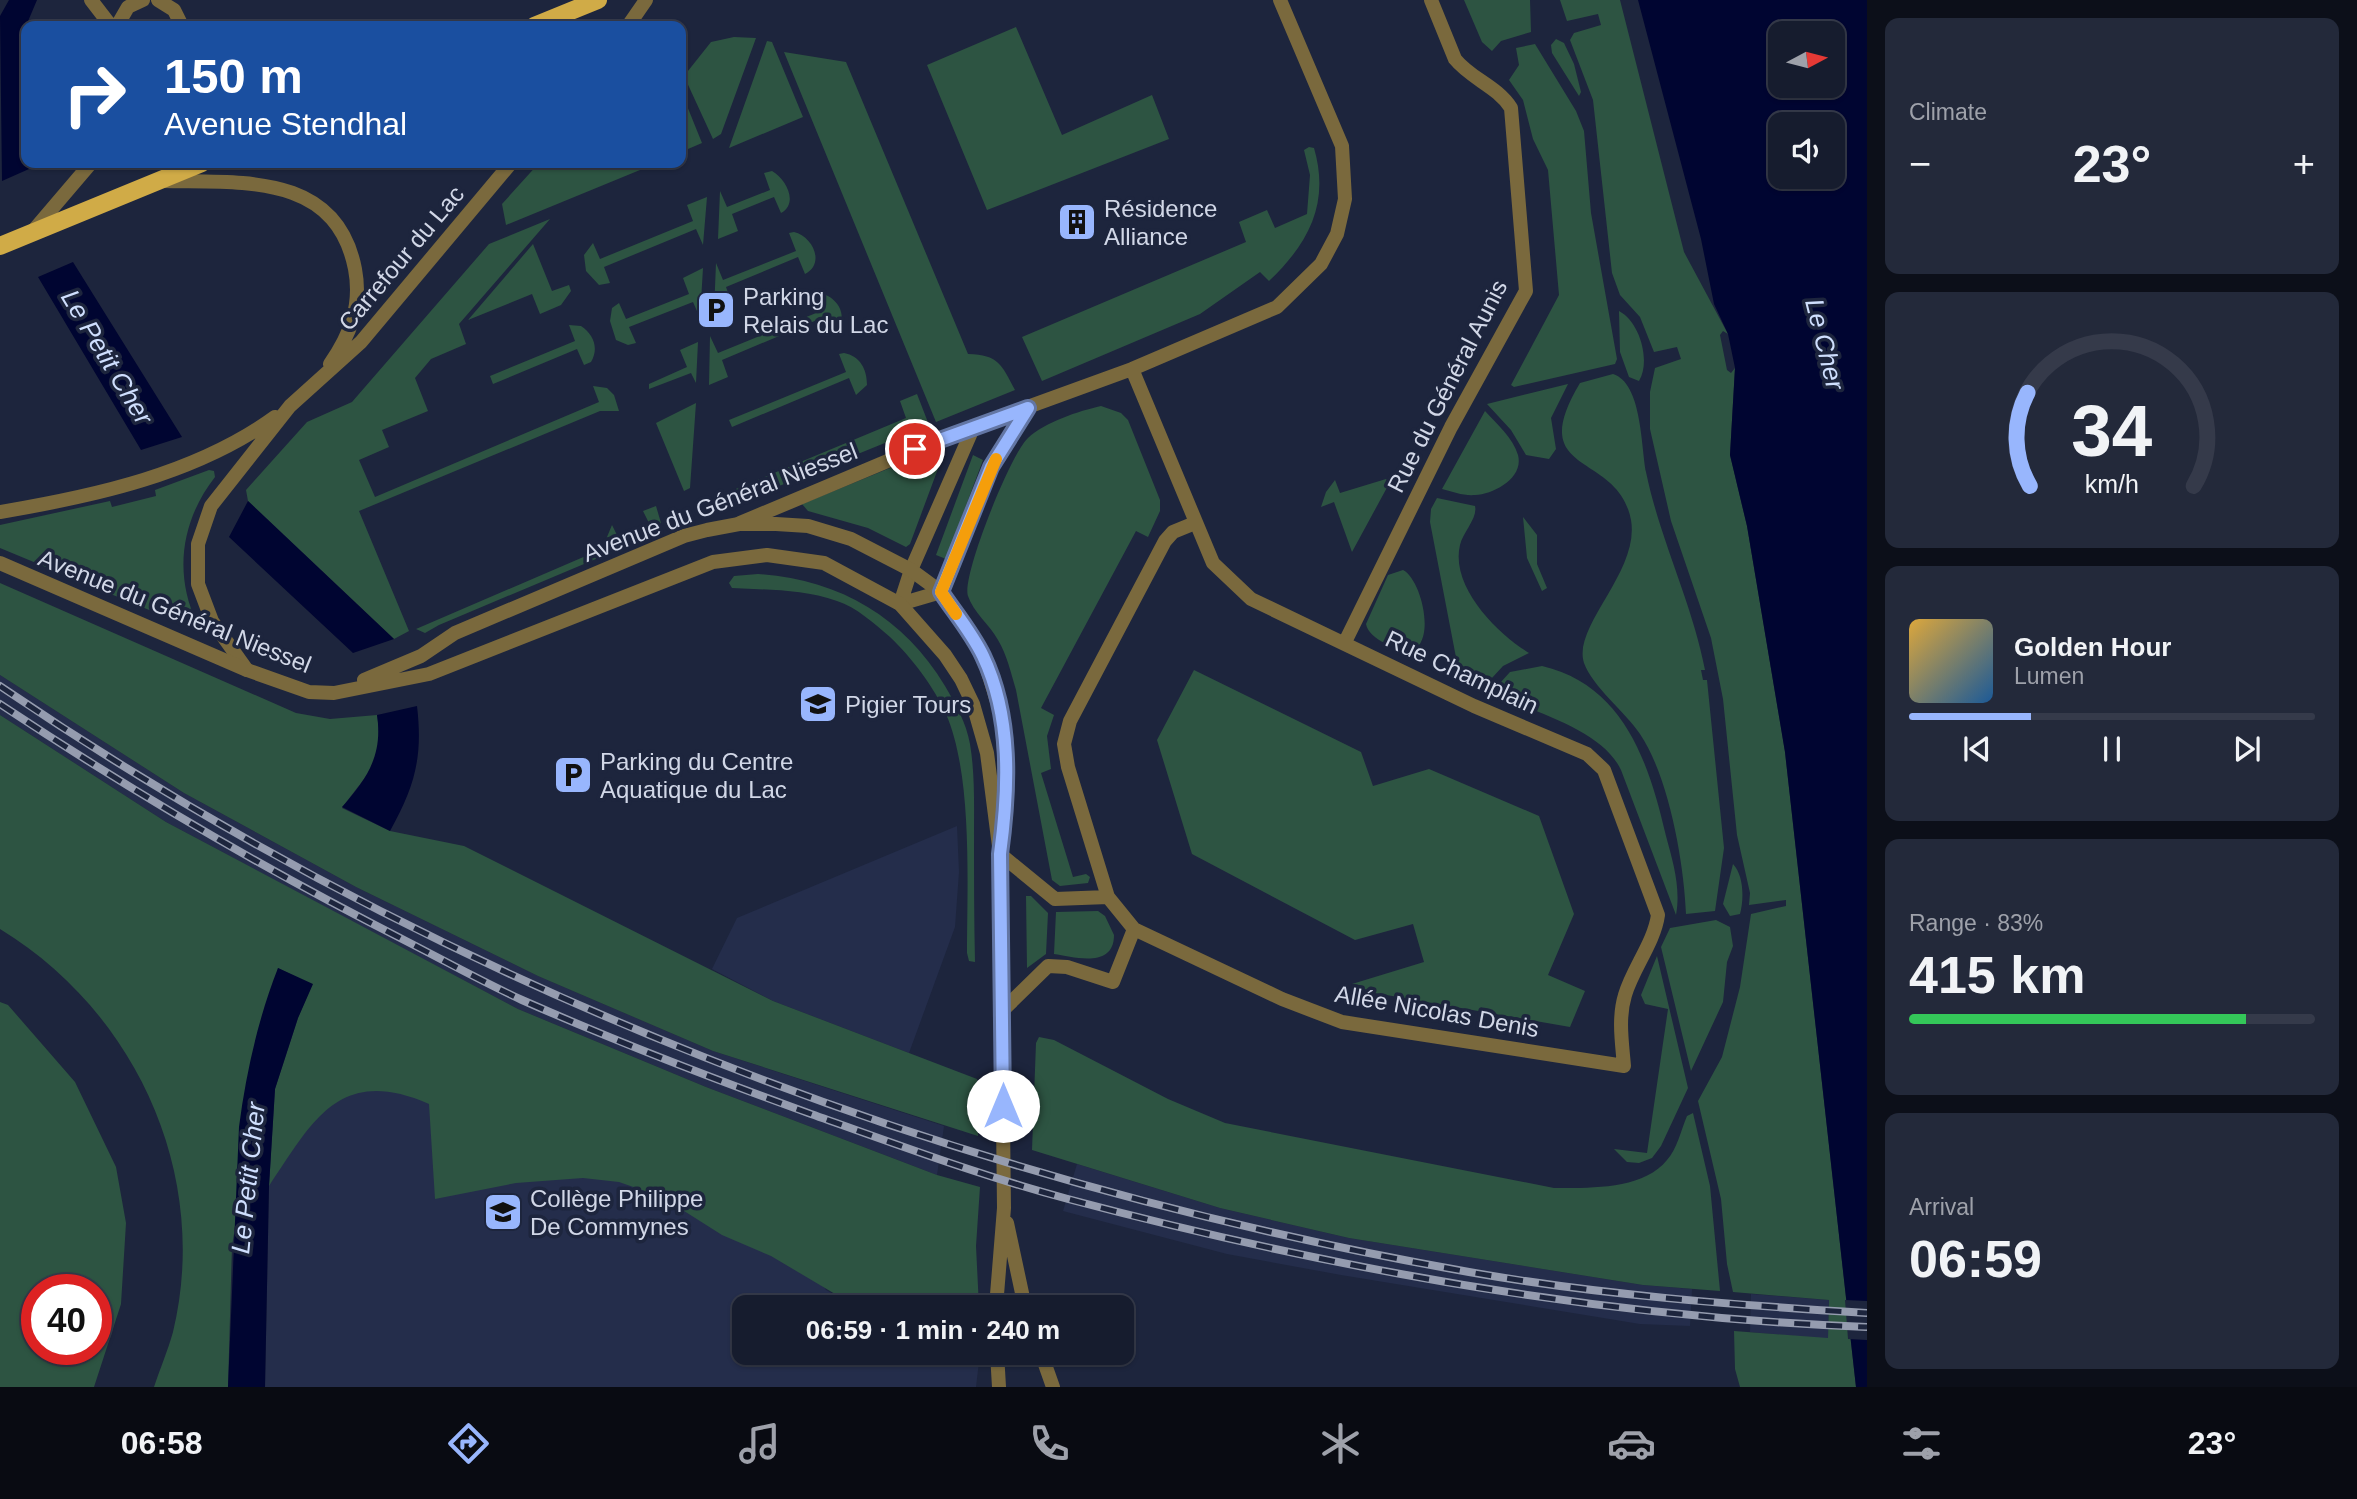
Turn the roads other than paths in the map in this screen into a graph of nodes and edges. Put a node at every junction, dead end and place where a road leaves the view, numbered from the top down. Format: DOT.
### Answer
graph roads {
  1 [pos="91,0"];
  2 [pos="138,0"];
  3 [pos="158,0"];
  4 [pos="598,0"];
  5 [pos="646,0"];
  6 [pos="1280,0"];
  7 [pos="1431,0"];
  8 [pos="107,21"];
  9 [pos="119,21"];
  10 [pos="180,21"];
  11 [pos="546,21"];
  12 [pos="631,21"];
  13 [pos="87,168"];
  14 [pos="190,168"];
  15 [pos="507,168"];
  16 [pos="158,181"];
  17 [pos="32,233"];
  18 [pos="0,246"];
  19 [pos="1132,369"];
  20 [pos="321,376"];
  21 [pos="290,406"];
  22 [pos="1028,408"];
  23 [pos="974,426"];
  24 [pos="0,512"];
  25 [pos="1195,523"];
  26 [pos="739,524"];
  27 [pos="0,563"];
  28 [pos="911,570"];
  29 [pos="941,592"];
  30 [pos="900,604"];
  31 [pos="1345,642"];
  32 [pos="247,670"];
  33 [pos="334,693"];
  34 [pos="1000,854"];
  35 [pos="1108,897"];
  36 [pos="1134,929"];
  37 [pos="1002,1011"];
  38 [pos="1624,1066"];
  39 [pos="1004,1208"];
  40 [pos="997,1295"];
  41 [pos="1023,1295"];
  42 [pos="997,1365"];
  43 [pos="1045,1365"];
  44 [pos="998,1384"];
  45 [pos="1053,1387"];
  1 -- 8 [label="street"];
  2 -- 9 [label="street"];
  3 -- 10 [label="street"];
  4 -- 11 [label="main road"];
  5 -- 12 [label="street"];
  6 -- 19 [label="street, Avenue du Général Niessel"];
  7 -- 31 [label="street, Rue du Général Aunis"];
  13 -- 17 [label="street"];
  14 -- 16 [label="main road"];
  15 -- 20 [label="street, Carrefour du Lac"];
  16 -- 17 [label="main road"];
  16 -- 20 [label="street, Carrefour du Lac"];
  17 -- 18 [label="main road"];
  19 -- 22 [label="street, Avenue du Général Niessel"];
  19 -- 25 [label="street, Rue Champlain"];
  20 -- 21 [label="street, Carrefour du Lac"];
  21 -- 24 [label="street, Carrefour du Lac"];
  21 -- 32 [label="street, Carrefour du Lac"];
  22 -- 23 [label="street, Avenue du Général Niessel"];
  22 -- 29 [label="street"];
  23 -- 26 [label="street, Avenue du Général Niessel"];
  23 -- 28 [label="street"];
  25 -- 31 [label="street, Rue Champlain"];
  25 -- 35 [label="street, Allée Nicolas Denis"];
  26 -- 28 [label="street"];
  26 -- 33 [label="street, Avenue du Général Niessel"];
  27 -- 32 [label="street, Avenue du Général Niessel"];
  28 -- 29 [label="street"];
  28 -- 30 [label="street"];
  29 -- 30 [label="street"];
  29 -- 34 [label="street"];
  30 -- 33 [label="street, Avenue du Général Niessel"];
  30 -- 34 [label="street"];
  31 -- 38 [label="street, Rue Champlain"];
  32 -- 33 [label="street, Avenue du Général Niessel"];
  34 -- 35 [label="street"];
  34 -- 37 [label="street"];
  35 -- 36 [label="street, Allée Nicolas Denis"];
  36 -- 37 [label="street"];
  36 -- 38 [label="street, Allée Nicolas Denis"];
  37 -- 39 [label="street"];
  39 -- 40 [label="street"];
  39 -- 41 [label="street"];
  42 -- 44 [label="street"];
  43 -- 45 [label="street"];
}
